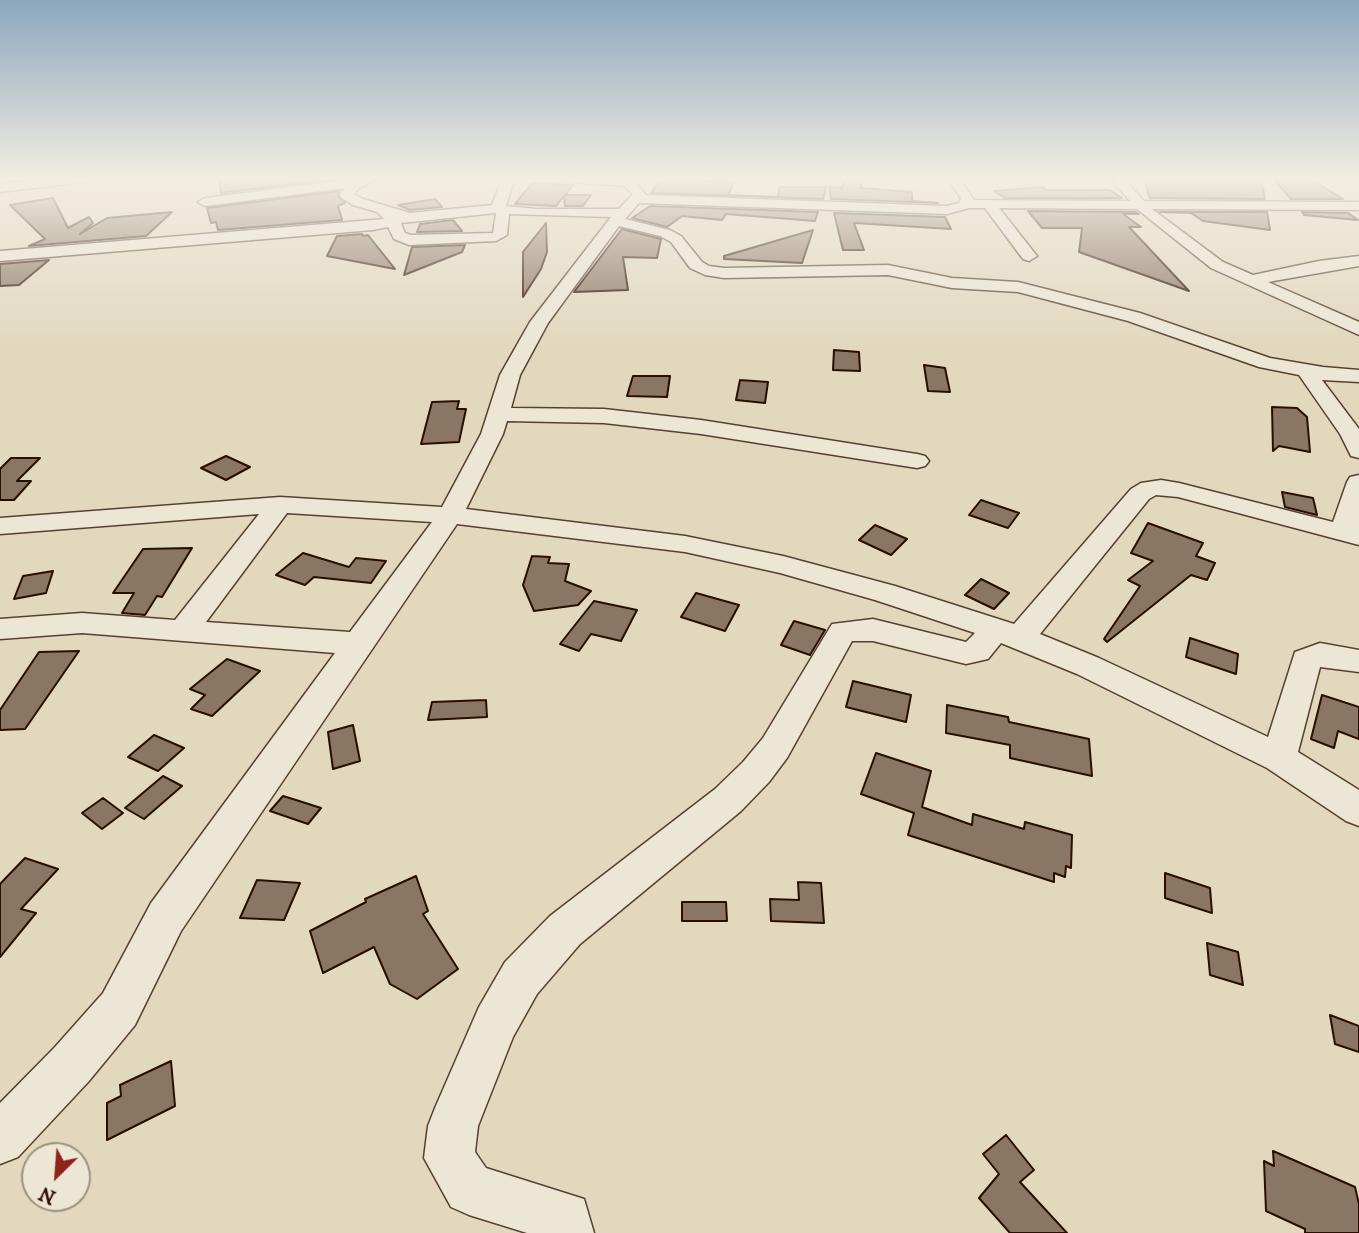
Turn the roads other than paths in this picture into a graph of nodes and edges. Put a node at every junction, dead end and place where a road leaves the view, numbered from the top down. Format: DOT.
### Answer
graph roads {
  1 [pos="188,236"];
  2 [pos="253,236"];
  3 [pos="399,236"];
  4 [pos="499,236"];
  5 [pos="606,236"];
  6 [pos="668,236"];
  7 [pos="1013,236"];
  8 [pos="1178,236"];
  9 [pos="185,241"];
  10 [pos="0,256"];
  11 [pos="1029,256"];
  12 [pos="1359,261"];
  13 [pos="1250,281"];
  14 [pos="1359,329"];
  15 [pos="1321,373"];
  16 [pos="1359,376"];
  17 [pos="498,414"];
  18 [pos="1359,451"];
  19 [pos="917,461"];
  20 [pos="1359,482"];
  21 [pos="280,505"];
  22 [pos="450,515"];
  23 [pos="0,526"];
  24 [pos="1351,535"];
  25 [pos="0,629"];
  26 [pos="183,631"];
  27 [pos="1007,634"];
  28 [pos="360,644"];
  29 [pos="1359,661"];
  30 [pos="1279,758"];
  31 [pos="1359,810"];
  32 [pos="0,1139"];
  33 [pos="567,1233"];
  1 -- 9 [label="street"];
  2 -- 9 [label="street"];
  3 -- 4 [label="street"];
  5 -- 17 [label="street"];
  6 -- 15 [label="street"];
  7 -- 11 [label="street"];
  8 -- 13 [label="street"];
  9 -- 10 [label="street"];
  12 -- 13 [label="street"];
  13 -- 14 [label="street"];
  15 -- 16 [label="street"];
  15 -- 18 [label="street"];
  17 -- 19 [label="street"];
  17 -- 22 [label="street"];
  20 -- 24 [label="street"];
  21 -- 22 [label="street"];
  21 -- 23 [label="street"];
  21 -- 26 [label="street"];
  22 -- 27 [label="street"];
  22 -- 28 [label="street"];
  24 -- 27 [label="street"];
  25 -- 26 [label="street"];
  26 -- 28 [label="street"];
  27 -- 30 [label="street"];
  27 -- 33 [label="street"];
  28 -- 32 [label="street"];
  29 -- 30 [label="street"];
  30 -- 31 [label="street"];
}
